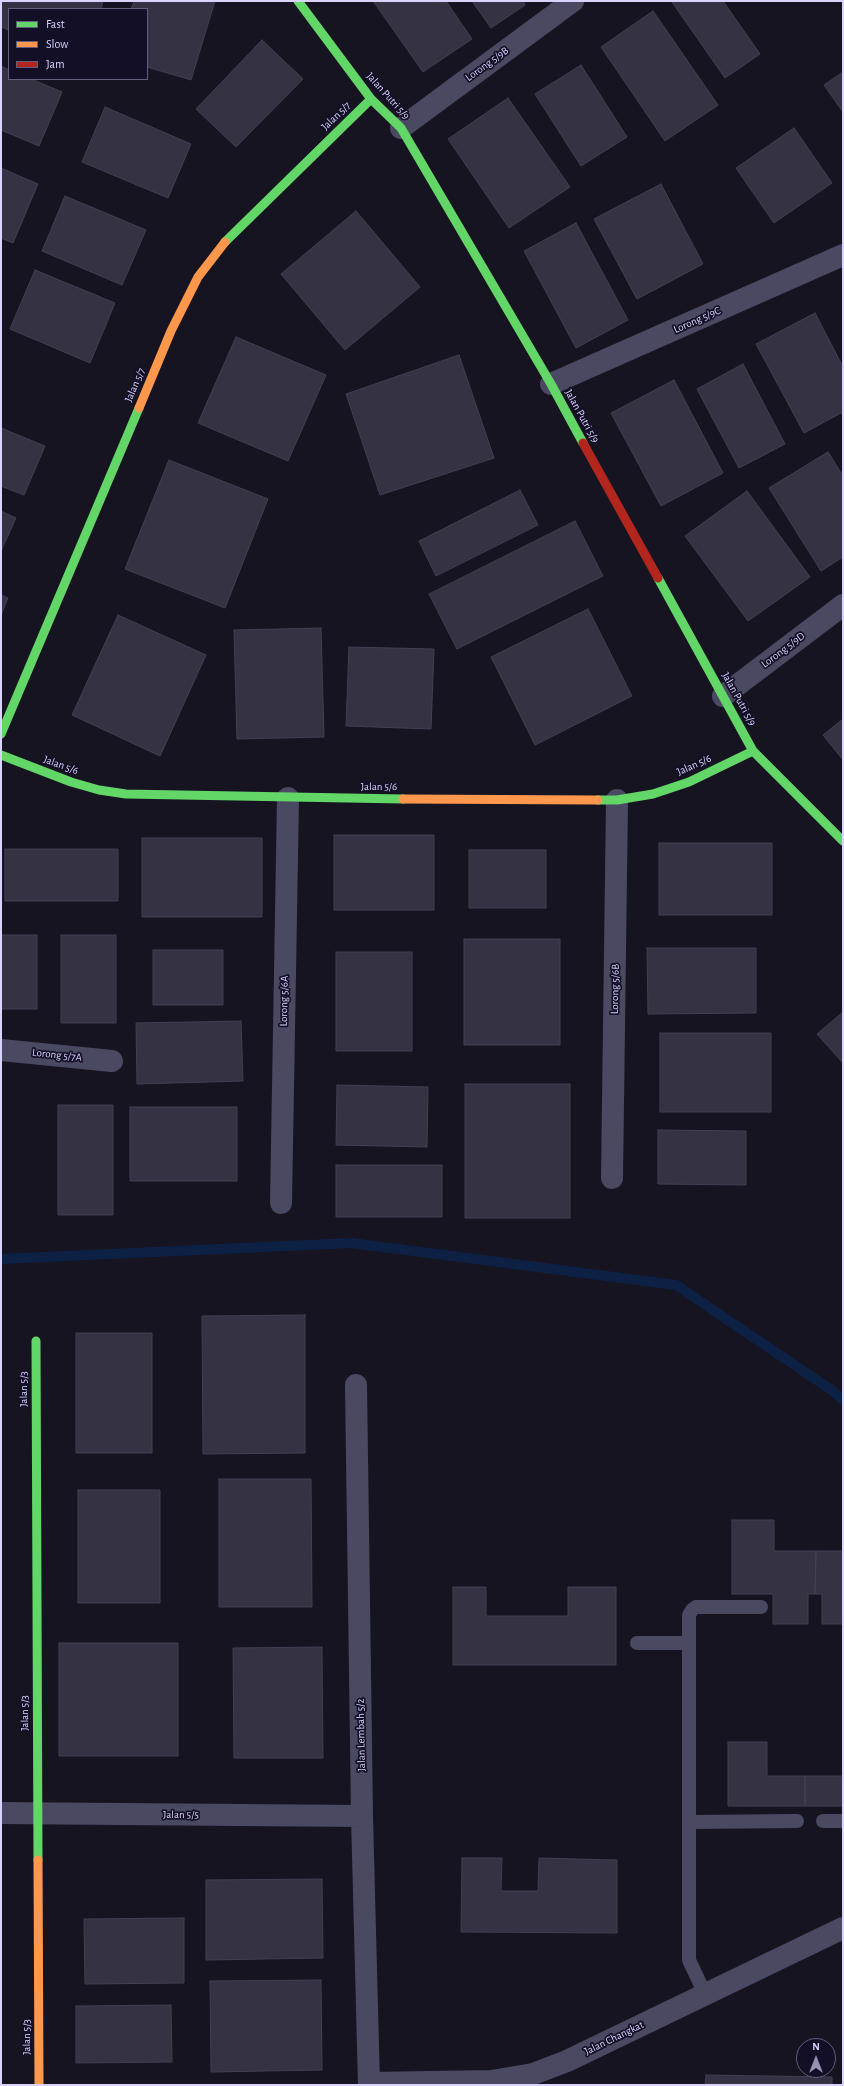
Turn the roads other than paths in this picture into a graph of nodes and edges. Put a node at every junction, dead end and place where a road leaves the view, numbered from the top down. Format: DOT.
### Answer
graph roads {
  1 [pos="298,1"];
  2 [pos="573,1"];
  3 [pos="371,99"];
  4 [pos="401,128"];
  5 [pos="843,255"];
  6 [pos="551,384"];
  7 [pos="843,605"];
  8 [pos="723,696"];
  9 [pos="1,734"];
  10 [pos="753,751"];
  11 [pos="1,755"];
  12 [pos="288,798"];
  13 [pos="617,800"];
  14 [pos="843,841"];
  15 [pos="1,1050"];
  16 [pos="112,1060"];
  17 [pos="612,1178"];
  18 [pos="281,1204"];
  19 [pos="36,1342"];
  20 [pos="356,1385"];
  21 [pos="761,1606"];
  22 [pos="637,1643"];
  23 [pos="689,1643"];
  24 [pos="1,1813"];
  25 [pos="38,1814"];
  26 [pos="362,1816"];
  27 [pos="797,1821"];
  28 [pos="823,1821"];
  29 [pos="843,1821"];
  30 [pos="690,1822"];
  31 [pos="843,1928"];
  32 [pos="705,1994"];
  33 [pos="369,2084"];
  34 [pos="39,2085"];
  1 -- 3 [label="street, Jalan Putri 5/9"];
  2 -- 4 [label="street, Lorong 5/9B"];
  3 -- 4 [label="street, Jalan Putri 5/9"];
  3 -- 9 [label="street, Jalan 5/7"];
  4 -- 6 [label="street, Jalan Putri 5/9"];
  5 -- 6 [label="street, Lorong 5/9C"];
  6 -- 8 [label="street, Jalan Putri 5/9"];
  7 -- 8 [label="street, Lorong 5/9D"];
  8 -- 10 [label="street, Jalan Putri 5/9"];
  10 -- 13 [label="street, Jalan 5/6"];
  10 -- 14 [label="street, Jalan Putri 5/9"];
  11 -- 12 [label="street, Jalan 5/6"];
  12 -- 13 [label="street, Jalan 5/6"];
  12 -- 18 [label="street, Lorong 5/6A"];
  13 -- 17 [label="street, Lorong 5/6B"];
  15 -- 16 [label="street, Lorong 5/7A"];
  19 -- 25 [label="street, Jalan 5/3"];
  20 -- 26 [label="street, Jalan Lembah 5/2"];
  21 -- 23 [label="lane"];
  22 -- 23 [label="lane"];
  23 -- 30 [label="lane"];
  24 -- 25 [label="street, Jalan 5/5"];
  25 -- 26 [label="street, Jalan 5/5"];
  25 -- 34 [label="street, Jalan 5/3"];
  26 -- 33 [label="street, Jalan Lembah 5/2"];
  27 -- 30 [label="lane"];
  28 -- 29 [label="lane"];
  30 -- 32 [label="lane"];
  31 -- 32 [label="street, Jalan Changkat"];
  32 -- 33 [label="street, Jalan Changkat"];
}
